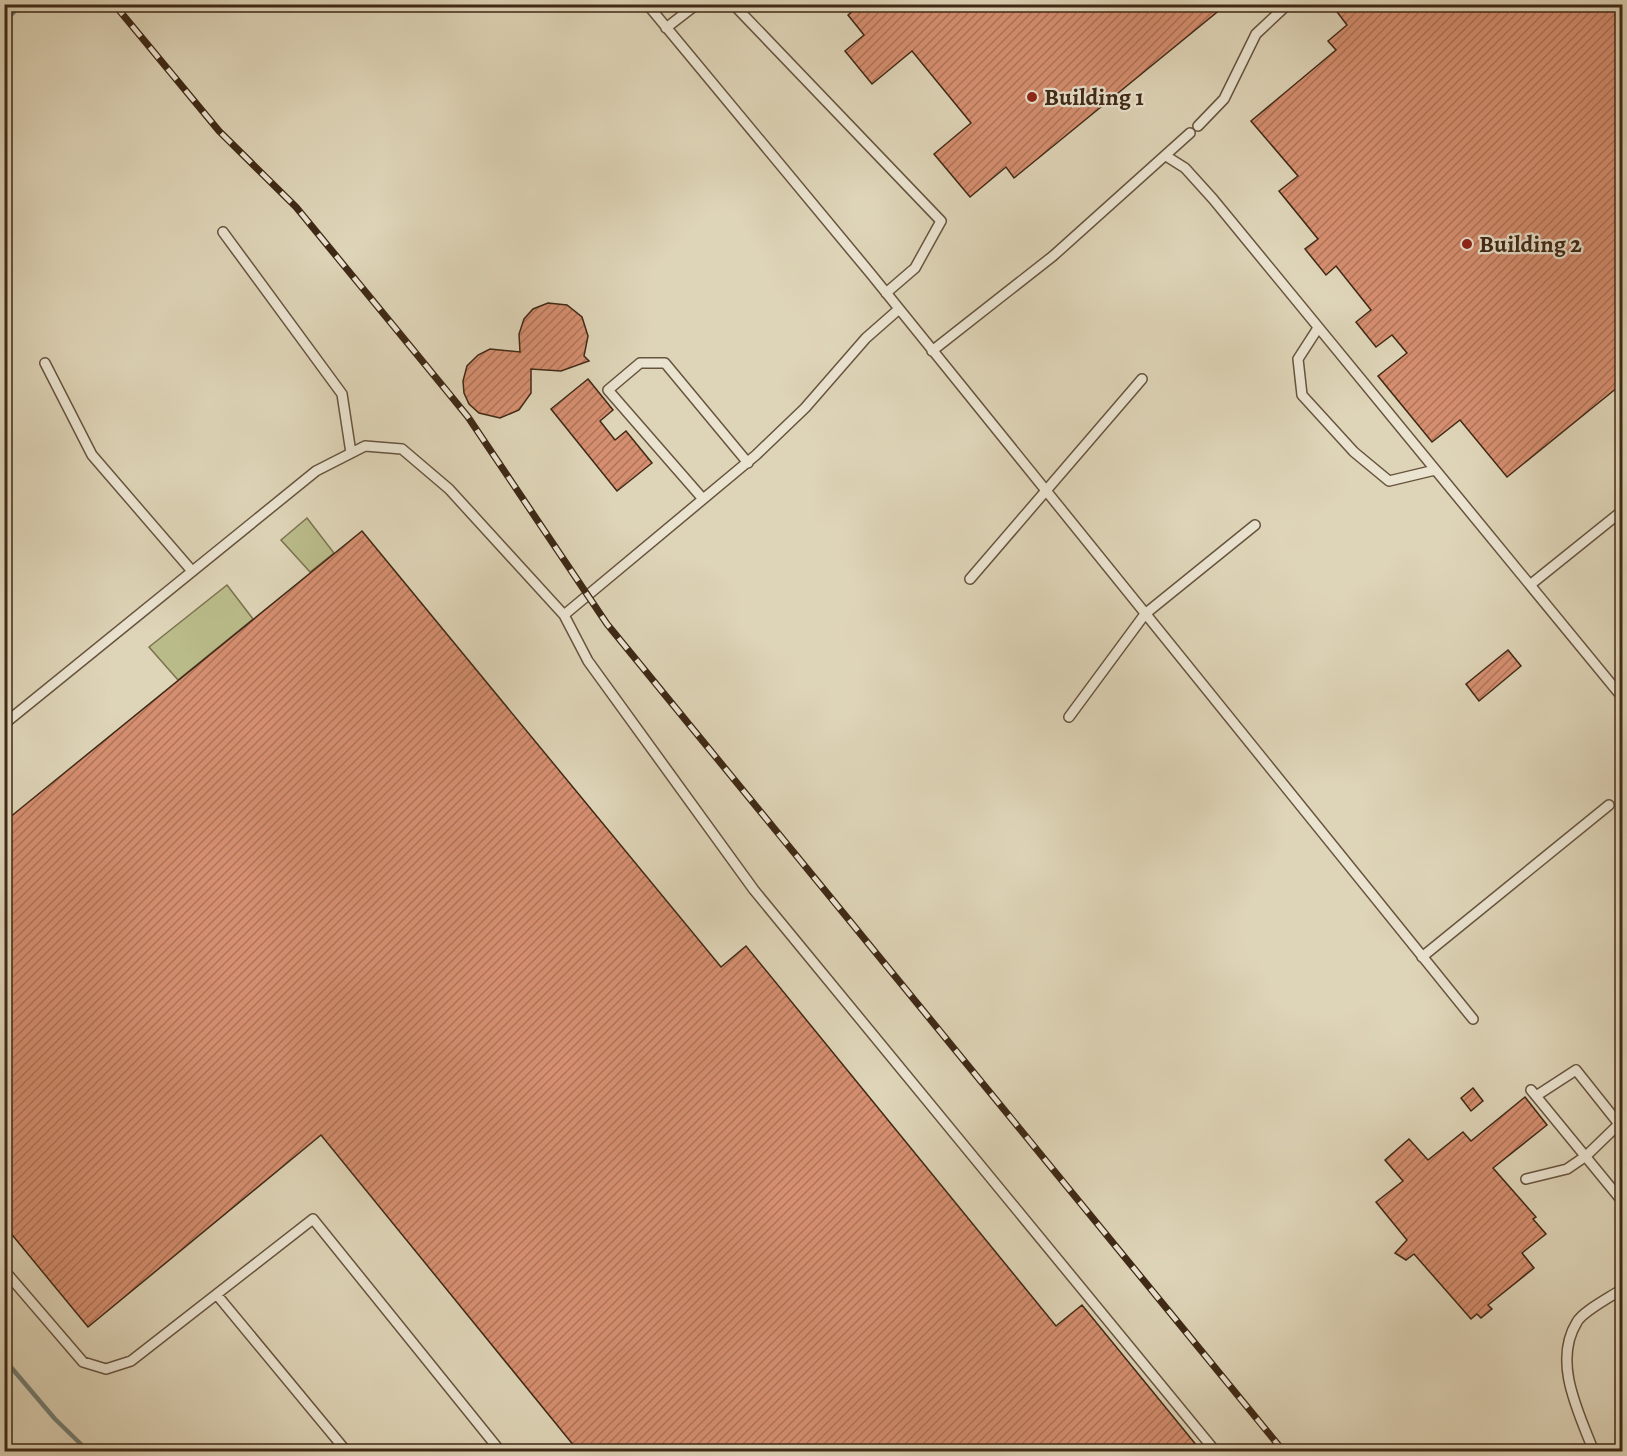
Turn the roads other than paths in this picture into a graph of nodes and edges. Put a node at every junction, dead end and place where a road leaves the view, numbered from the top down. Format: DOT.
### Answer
graph roads {
  1 [pos="647,4"];
  2 [pos="697,4"];
  3 [pos="733,4"];
  4 [pos="1288,4"];
  5 [pos="666,28"];
  6 [pos="1198,126"];
  7 [pos="1190,133"];
  8 [pos="1166,156"];
  9 [pos="223,232"];
  10 [pos="886,293"];
  11 [pos="899,309"];
  12 [pos="1318,328"];
  13 [pos="932,351"];
  14 [pos="45,363"];
  15 [pos="1142,380"];
  16 [pos="351,453"];
  17 [pos="748,463"];
  18 [pos="1435,470"];
  19 [pos="1046,491"];
  20 [pos="703,500"];
  21 [pos="1623,511"];
  22 [pos="1255,525"];
  23 [pos="192,571"];
  24 [pos="970,579"];
  25 [pos="1530,585"];
  26 [pos="1145,614"];
  27 [pos="564,615"];
  28 [pos="1623,697"];
  29 [pos="1069,717"];
  30 [pos="4,724"];
  31 [pos="1609,805"];
  32 [pos="1422,957"];
  33 [pos="1473,1019"];
  34 [pos="1586,1156"];
  35 [pos="1526,1179"];
  36 [pos="1623,1201"];
  37 [pos="4,1270"];
  38 [pos="1623,1289"];
  39 [pos="217,1295"];
  40 [pos="347,1452"];
  41 [pos="501,1452"];
  42 [pos="1216,1452"];
  43 [pos="1594,1452"];
  1 -- 5 [label="lane"];
  2 -- 5 [label="lane"];
  3 -- 10 [label="lane"];
  4 -- 6 [label="lane"];
  5 -- 10 [label="lane"];
  7 -- 8 [label="lane"];
  8 -- 12 [label="lane"];
  8 -- 13 [label="lane"];
  9 -- 16 [label="lane"];
  10 -- 11 [label="lane"];
  11 -- 13 [label="lane"];
  11 -- 17 [label="lane"];
  12 -- 18 [label="lane"];
  12 -- 18 [label="lane"];
  13 -- 19 [label="lane"];
  14 -- 23 [label="lane"];
  15 -- 19 [label="lane"];
  16 -- 23 [label="lane"];
  16 -- 27 [label="lane"];
  17 -- 20 [label="lane"];
  17 -- 20 [label="lane"];
  18 -- 25 [label="lane"];
  19 -- 24 [label="lane"];
  19 -- 26 [label="lane"];
  20 -- 27 [label="lane"];
  21 -- 25 [label="lane"];
  22 -- 26 [label="lane"];
  23 -- 30 [label="lane"];
  25 -- 28 [label="lane"];
  26 -- 29 [label="lane"];
  26 -- 32 [label="lane"];
  27 -- 42 [label="lane"];
  31 -- 32 [label="lane"];
  32 -- 33 [label="lane"];
  34 -- 34 [label="lane"];
  34 -- 35 [label="lane"];
  34 -- 36 [label="lane"];
  37 -- 39 [label="lane"];
  38 -- 43 [label="lane"];
  39 -- 40 [label="lane"];
  39 -- 41 [label="lane"];
}
